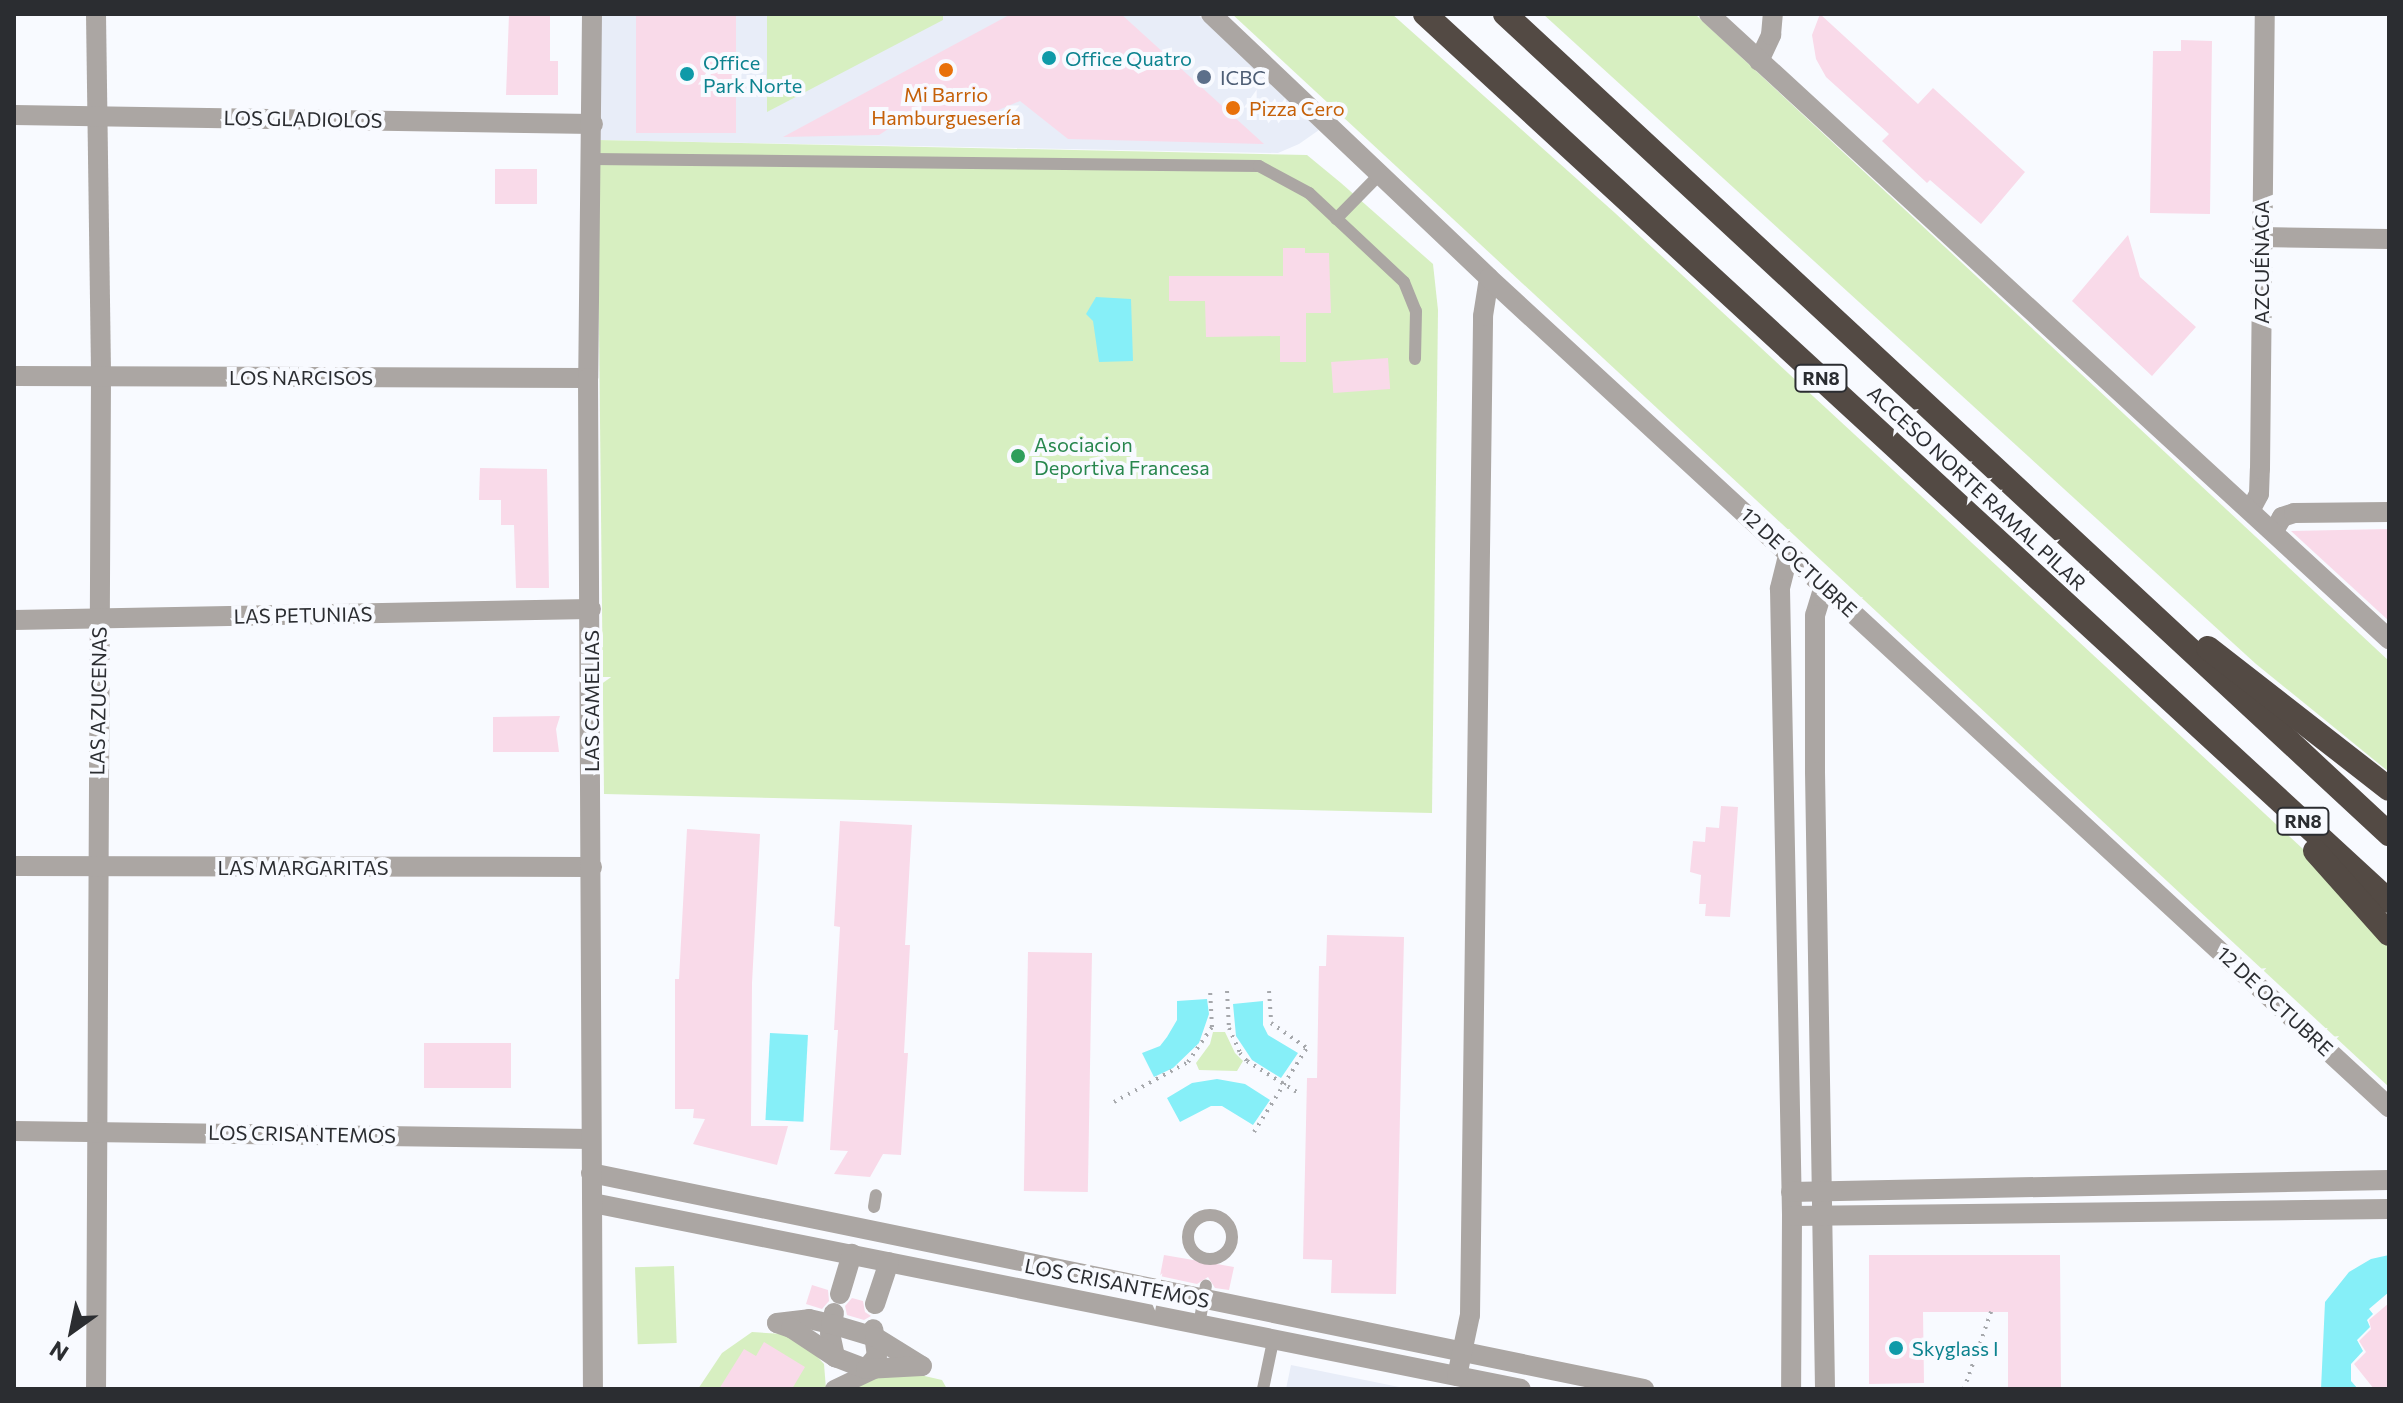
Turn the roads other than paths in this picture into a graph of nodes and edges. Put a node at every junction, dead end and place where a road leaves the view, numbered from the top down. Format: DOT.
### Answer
graph roads {
  1 [pos="96,14"];
  2 [pos="592,14"];
  3 [pos="1211,14"];
  4 [pos="1425,14"];
  5 [pos="1505,14"];
  6 [pos="1709,14"];
  7 [pos="1773,14"];
  8 [pos="2265,14"];
  9 [pos="1759,61"];
  10 [pos="14,115"];
  11 [pos="95,115"];
  12 [pos="593,124"];
  13 [pos="592,159"];
  14 [pos="1380,174"];
  15 [pos="1336,219"];
  16 [pos="2261,237"];
  17 [pos="2389,239"];
  18 [pos="1489,278"];
  19 [pos="1415,359"];
  20 [pos="14,376"];
  21 [pos="101,376"];
  22 [pos="588,378"];
  23 [pos="2251,509"];
  24 [pos="2389,512"];
  25 [pos="2274,531"];
  26 [pos="2070,541"];
  27 [pos="1789,552"];
  28 [pos="1824,586"];
  29 [pos="591,609"];
  30 [pos="99,619"];
  31 [pos="14,620"];
  32 [pos="2389,639"];
  33 [pos="2217,742"];
  34 [pos="1815,772"];
  35 [pos="1781,773"];
  36 [pos="2389,789"];
  37 [pos="2389,834"];
  38 [pos="14,866"];
  39 [pos="96,866"];
  40 [pos="592,867"];
  41 [pos="2389,901"];
  42 [pos="2389,934"];
  43 [pos="2389,1107"];
  44 [pos="14,1131"];
  45 [pos="97,1131"];
  46 [pos="591,1139"];
  47 [pos="591,1173"];
  48 [pos="2389,1180"];
  49 [pos="2130,1186"];
  50 [pos="1821,1190"];
  51 [pos="1791,1192"];
  52 [pos="593,1203"];
  53 [pos="2389,1209"];
  54 [pos="2131,1214"];
  55 [pos="1792,1216"];
  56 [pos="1822,1217"];
  57 [pos="872,1228"];
  58 [pos="860,1256"];
  59 [pos="889,1262"];
  60 [pos="1020,1263"];
  61 [pos="1015,1288"];
  62 [pos="1204,1293"];
  63 [pos="835,1310"];
  64 [pos="874,1322"];
  65 [pos="1199,1325"];
  66 [pos="1273,1341"];
  67 [pos="1463,1352"];
  68 [pos="835,1357"];
  69 [pos="871,1369"];
  70 [pos="1457,1376"];
  71 [pos="96,1389"];
  72 [pos="593,1389"];
  73 [pos="834,1389"];
  74 [pos="1263,1389"];
  75 [pos="1521,1389"];
  76 [pos="1644,1389"];
  77 [pos="1791,1389"];
  78 [pos="1825,1389"];
  1 -- 11 [label="street, LAS AZUCENAS"];
  2 -- 12 [label="street, LAS CAMELIAS"];
  3 -- 14 [label="street, 12 DE OCTUBRE"];
  4 -- 33 [label="highway, ACCESO NORTE RAMAL PILAR / RN8"];
  5 -- 26 [label="highway, ACCESO NORTE RAMAL PILAR / RN8"];
  6 -- 9 [label="street"];
  7 -- 9 [label="street"];
  8 -- 16 [label="street, AZCUÉNAGA"];
  9 -- 23 [label="street"];
  10 -- 11 [label="street, LOS GLADIOLOS"];
  11 -- 12 [label="street, LOS GLADIOLOS"];
  11 -- 21 [label="street, LAS AZUCENAS"];
  12 -- 13 [label="street, LAS CAMELIAS"];
  13 -- 15 [label="lane"];
  13 -- 22 [label="street, LAS CAMELIAS"];
  14 -- 15 [label="lane"];
  14 -- 18 [label="street, 12 DE OCTUBRE"];
  15 -- 19 [label="lane"];
  16 -- 17 [label="street"];
  16 -- 23 [label="street, AZCUÉNAGA"];
  18 -- 27 [label="street, 12 DE OCTUBRE"];
  18 -- 67 [label="street"];
  20 -- 21 [label="street, LOS NARCISOS"];
  21 -- 22 [label="street, LOS NARCISOS"];
  21 -- 30 [label="street, LAS AZUCENAS"];
  22 -- 29 [label="street, LAS CAMELIAS"];
  23 -- 25 [label="street"];
  24 -- 25 [label="street"];
  25 -- 32 [label="street"];
  26 -- 36 [label="highway"];
  26 -- 37 [label="highway, ACCESO NORTE RAMAL PILAR / RN8"];
  27 -- 28 [label="street, 12 DE OCTUBRE"];
  27 -- 35 [label="street"];
  28 -- 34 [label="street"];
  28 -- 43 [label="street, 12 DE OCTUBRE"];
  29 -- 30 [label="street, LAS PETUNIAS"];
  29 -- 40 [label="street, LAS CAMELIAS"];
  30 -- 31 [label="street, LAS PETUNIAS"];
  30 -- 39 [label="street, LAS AZUCENAS"];
  33 -- 41 [label="highway, ACCESO NORTE RAMAL PILAR / RN8"];
  33 -- 42 [label="highway"];
  34 -- 35 [label="street"];
  34 -- 50 [label="street"];
  35 -- 51 [label="street"];
  38 -- 39 [label="street, LAS MARGARITAS"];
  39 -- 40 [label="street, LAS MARGARITAS"];
  39 -- 45 [label="street, LAS AZUCENAS"];
  40 -- 46 [label="street, LAS CAMELIAS"];
  44 -- 45 [label="street, LOS CRISANTEMOS"];
  45 -- 46 [label="street, LOS CRISANTEMOS"];
  45 -- 71 [label="street, LAS AZUCENAS"];
  46 -- 47 [label="street, LAS CAMELIAS"];
  47 -- 52 [label="street, LAS CAMELIAS"];
  47 -- 57 [label="street, LOS CRISANTEMOS"];
  48 -- 49 [label="street"];
  49 -- 50 [label="street"];
  49 -- 54 [label="lane"];
  50 -- 51 [label="street"];
  50 -- 56 [label="street"];
  51 -- 55 [label="street"];
  52 -- 58 [label="street, LOS CRISANTEMOS"];
  52 -- 72 [label="street, LAS CAMELIAS"];
  53 -- 54 [label="street"];
  54 -- 56 [label="street"];
  55 -- 56 [label="street"];
  55 -- 77 [label="street"];
  56 -- 78 [label="street"];
  57 -- 58 [label="street"];
  57 -- 60 [label="street, LOS CRISANTEMOS"];
  58 -- 59 [label="street, LOS CRISANTEMOS"];
  58 -- 63 [label="street"];
  59 -- 61 [label="street, LOS CRISANTEMOS"];
  59 -- 64 [label="street"];
  60 -- 61 [label="street"];
  60 -- 62 [label="street, LOS CRISANTEMOS"];
  61 -- 65 [label="street, LOS CRISANTEMOS"];
  62 -- 65 [label="lane"];
  62 -- 67 [label="street, LOS CRISANTEMOS"];
  63 -- 64 [label="street"];
  63 -- 68 [label="street"];
  63 -- 68 [label="street"];
  64 -- 69 [label="street"];
  64 -- 69 [label="street"];
  65 -- 66 [label="street, LOS CRISANTEMOS"];
  66 -- 70 [label="street, LOS CRISANTEMOS"];
  66 -- 74 [label="lane"];
  67 -- 70 [label="street"];
  67 -- 76 [label="street, LOS CRISANTEMOS"];
  68 -- 69 [label="street"];
  69 -- 73 [label="street"];
  70 -- 75 [label="street, LOS CRISANTEMOS"];
}
